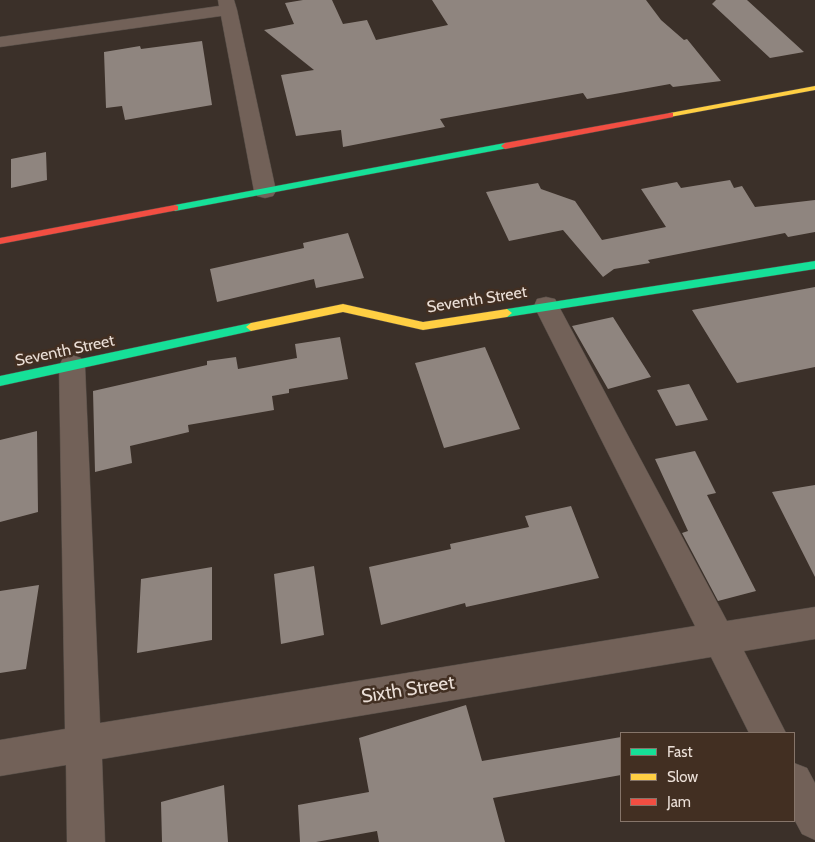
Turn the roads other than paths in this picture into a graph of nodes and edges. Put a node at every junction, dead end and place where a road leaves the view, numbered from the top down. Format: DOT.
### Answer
graph roads {
  1 [pos="227,5"];
  2 [pos="0,42"];
  3 [pos="815,88"];
  4 [pos="265,191"];
  5 [pos="0,241"];
  6 [pos="815,265"];
  7 [pos="546,306"];
  8 [pos="72,366"];
  9 [pos="0,381"];
  10 [pos="815,623"];
  11 [pos="718,639"];
  12 [pos="767,732"];
  13 [pos="83,744"];
  14 [pos="0,758"];
  15 [pos="795,783"];
  16 [pos="815,821"];
  17 [pos="86,842"];
  1 -- 2 [label="street"];
  1 -- 4 [label="street"];
  3 -- 4 [label="main road"];
  4 -- 5 [label="main road"];
  6 -- 7 [label="main road, Seventh Street"];
  7 -- 8 [label="main road, Seventh Street"];
  7 -- 11 [label="street"];
  8 -- 9 [label="main road, Seventh Street"];
  8 -- 13 [label="street"];
  10 -- 11 [label="street, Sixth Street"];
  11 -- 12 [label="street"];
  11 -- 13 [label="street, Sixth Street"];
  13 -- 14 [label="street, Sixth Street"];
  13 -- 17 [label="street"];
  15 -- 16 [label="street"];
}
